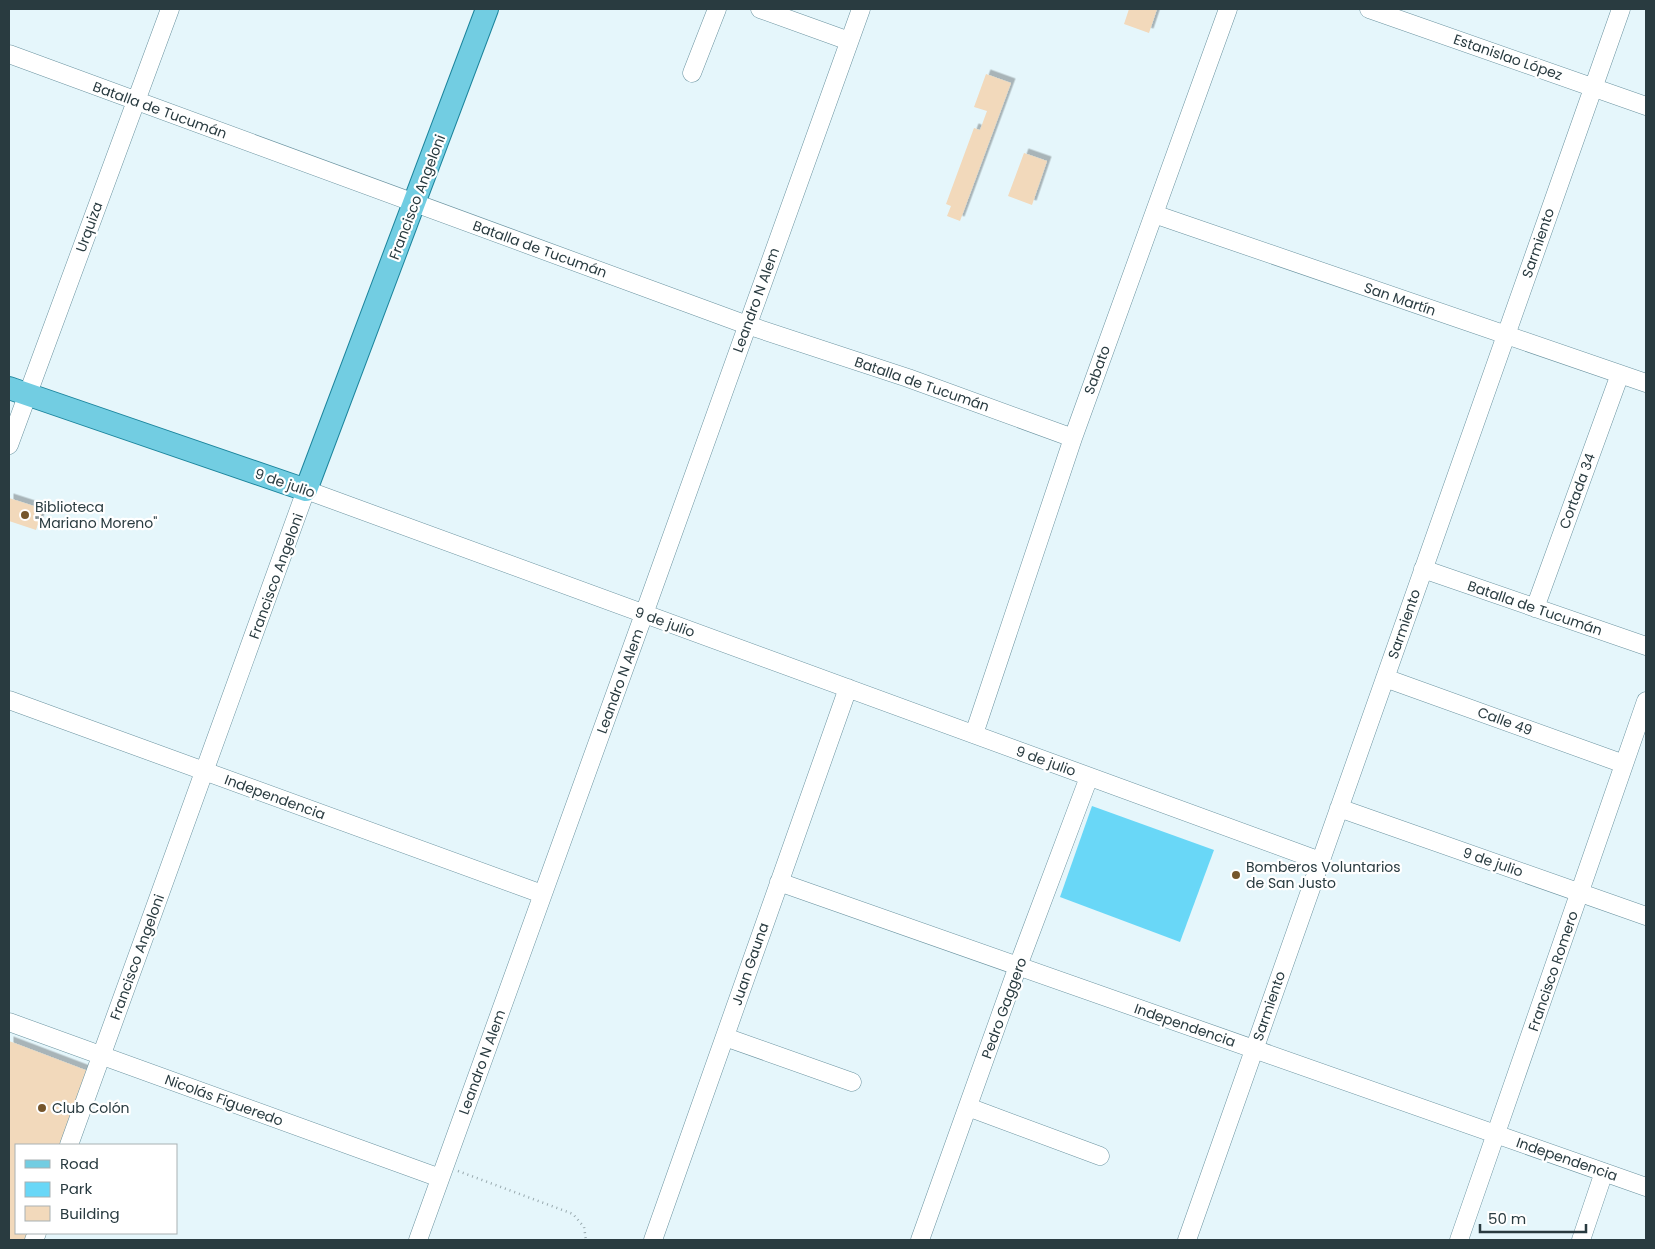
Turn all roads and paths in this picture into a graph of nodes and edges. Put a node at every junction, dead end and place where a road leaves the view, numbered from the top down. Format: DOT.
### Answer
graph roads {
  1 [pos="170,9"];
  2 [pos="488,9"];
  3 [pos="716,9"];
  4 [pos="760,9"];
  5 [pos="861,9"];
  6 [pos="1228,9"];
  7 [pos="1369,9"];
  8 [pos="1621,9"];
  9 [pos="849,42"];
  10 [pos="9,54"];
  11 [pos="692,73"];
  12 [pos="1593,87"];
  13 [pos="136,101"];
  14 [pos="1646,106"];
  15 [pos="415,203"];
  16 [pos="1154,214"];
  17 [pos="747,325"];
  18 [pos="1506,335"];
  19 [pos="1620,374"];
  20 [pos="1646,383"];
  21 [pos="18,391"];
  22 [pos="1073,438"];
  23 [pos="9,445"];
  24 [pos="306,490"];
  25 [pos="1423,569"];
  26 [pos="1535,608"];
  27 [pos="644,614"];
  28 [pos="1646,646"];
  29 [pos="1385,678"];
  30 [pos="848,688"];
  31 [pos="9,700"];
  32 [pos="1646,701"];
  33 [pos="974,734"];
  34 [pos="1624,764"];
  35 [pos="205,771"];
  36 [pos="1089,776"];
  37 [pos="1339,808"];
  38 [pos="1320,861"];
  39 [pos="780,882"];
  40 [pos="1580,893"];
  41 [pos="542,894"];
  42 [pos="1646,916"];
  43 [pos="1018,966"];
  44 [pos="9,1022"];
  45 [pos="724,1038"];
  46 [pos="1254,1049"];
  47 [pos="101,1056"];
  48 [pos="852,1082"];
  49 [pos="968,1107"];
  50 [pos="1496,1134"];
  51 [pos="68,1144"];
  52 [pos="1100,1156"];
  53 [pos="442,1172"];
  54 [pos="1604,1172"];
  55 [pos="1646,1187"];
  56 [pos="418,1240"];
  57 [pos="586,1240"];
  58 [pos="653,1240"];
  59 [pos="920,1240"];
  60 [pos="1187,1240"];
  61 [pos="1459,1240"];
  62 [pos="1581,1240"];
  1 -- 13 [label="street, Urquiza"];
  2 -- 15 [label="main road, Francisco Angeloni"];
  3 -- 11 [label="street"];
  4 -- 9 [label="street"];
  5 -- 9 [label="street, Leandro N Alem"];
  6 -- 16 [label="street, Sabato"];
  7 -- 12 [label="street, Estanislao López"];
  8 -- 12 [label="street, Sarmiento"];
  9 -- 17 [label="street, Leandro N Alem"];
  10 -- 13 [label="street, Batalla de Tucumán"];
  12 -- 14 [label="street, Estanislao López"];
  12 -- 18 [label="street, Sarmiento"];
  13 -- 15 [label="street, Batalla de Tucumán"];
  13 -- 21 [label="street, Urquiza"];
  15 -- 17 [label="street, Batalla de Tucumán"];
  15 -- 24 [label="main road, Francisco Angeloni"];
  16 -- 18 [label="street, San Martín"];
  16 -- 22 [label="street, Sabato"];
  17 -- 22 [label="street, Batalla de Tucumán"];
  17 -- 27 [label="street, Leandro N Alem"];
  18 -- 19 [label="street, San Martín"];
  18 -- 25 [label="street, Sarmiento"];
  19 -- 20 [label="street, San Martín"];
  19 -- 26 [label="street, Cortada 34"];
  21 -- 23 [label="street, Urquiza"];
  21 -- 24 [label="main road, 9 de julio"];
  22 -- 33 [label="street, Sabato"];
  24 -- 27 [label="street, 9 de julio"];
  24 -- 35 [label="street, Francisco Angeloni"];
  25 -- 26 [label="street, Batalla de Tucumán"];
  25 -- 29 [label="street, Sarmiento"];
  26 -- 28 [label="street, Batalla de Tucumán"];
  27 -- 30 [label="street, 9 de julio"];
  27 -- 41 [label="street, Leandro N Alem"];
  29 -- 34 [label="street, Calle 49"];
  29 -- 37 [label="street, Sarmiento"];
  30 -- 33 [label="street, 9 de julio"];
  30 -- 39 [label="street, Juan Gauna"];
  31 -- 35 [label="street, Independencia"];
  32 -- 34 [label="street, Francisco Romero"];
  33 -- 36 [label="street, 9 de julio"];
  34 -- 40 [label="street, Francisco Romero"];
  35 -- 41 [label="street, Independencia"];
  35 -- 47 [label="street, Francisco Angeloni"];
  36 -- 38 [label="street, 9 de julio"];
  36 -- 43 [label="street, Pedro Gaggero"];
  37 -- 38 [label="street, Sarmiento"];
  37 -- 40 [label="street, 9 de julio"];
  38 -- 46 [label="street, Sarmiento"];
  39 -- 43 [label="street, Independencia"];
  39 -- 45 [label="street, Juan Gauna"];
  40 -- 42 [label="street, 9 de julio"];
  40 -- 50 [label="street, Francisco Romero"];
  41 -- 53 [label="street, Leandro N Alem"];
  43 -- 46 [label="street, Independencia"];
  43 -- 49 [label="street, Pedro Gaggero"];
  44 -- 47 [label="street, Nicolás Figueredo"];
  45 -- 48 [label="street"];
  45 -- 58 [label="street, Juan Gauna"];
  46 -- 50 [label="street, Independencia"];
  46 -- 60 [label="street, Sarmiento"];
  47 -- 51 [label="street, Francisco Angeloni"];
  47 -- 53 [label="street, Nicolás Figueredo"];
  49 -- 52 [label="street"];
  49 -- 59 [label="street, Pedro Gaggero"];
  50 -- 54 [label="street, Independencia"];
  50 -- 61 [label="street, Francisco Romero"];
  53 -- 56 [label="street, Leandro N Alem"];
  53 -- 57 [label="path"];
  54 -- 55 [label="street, Independencia"];
  54 -- 62 [label="street"];
}
